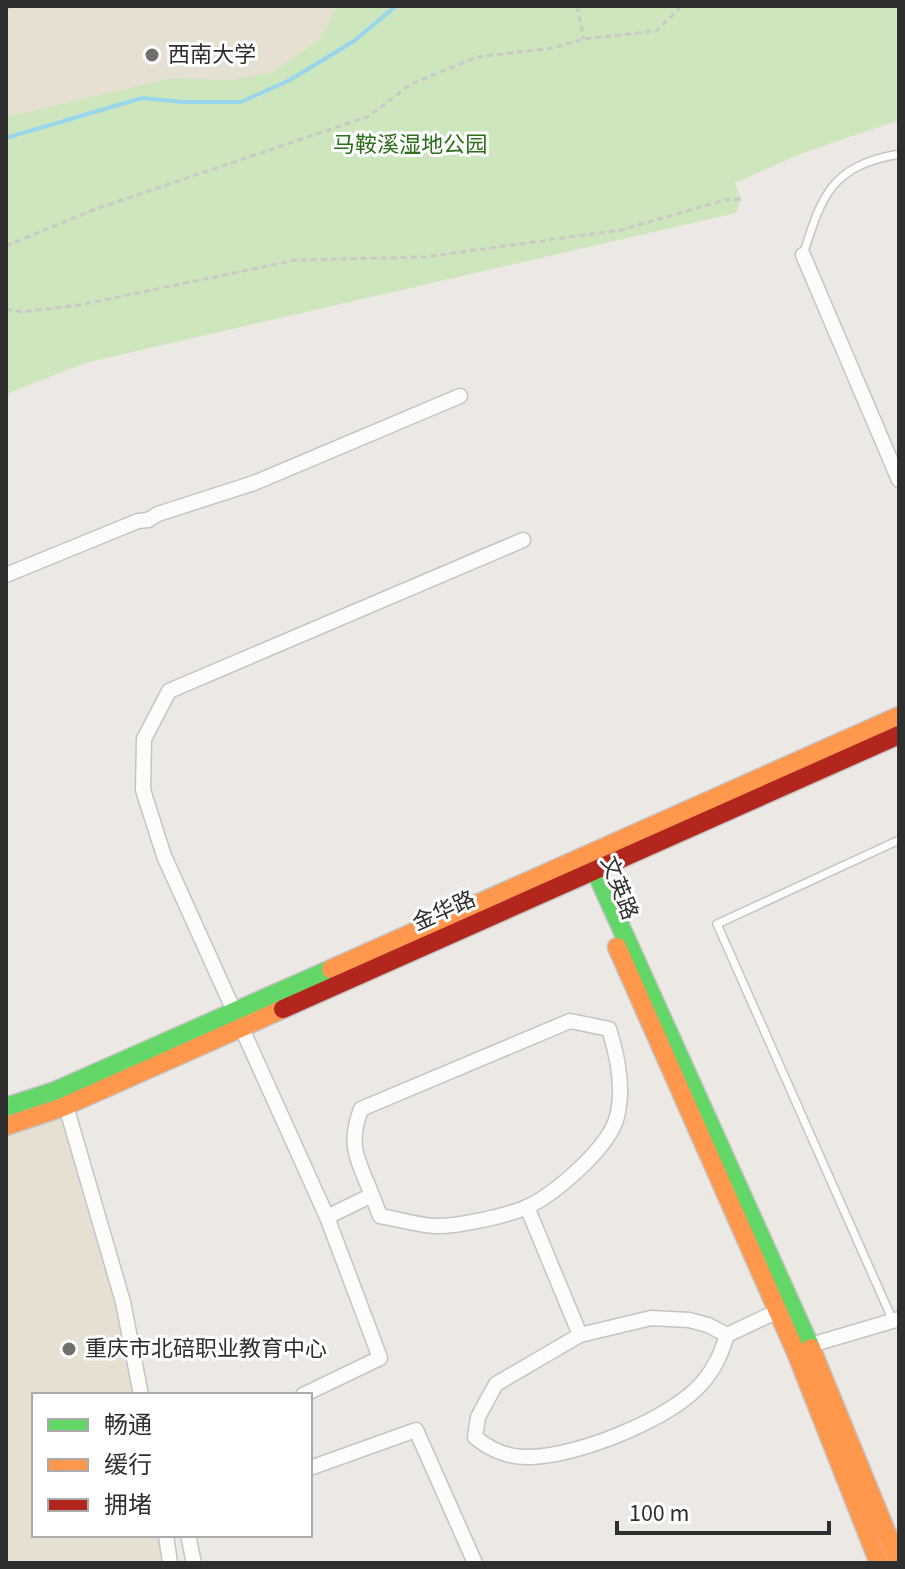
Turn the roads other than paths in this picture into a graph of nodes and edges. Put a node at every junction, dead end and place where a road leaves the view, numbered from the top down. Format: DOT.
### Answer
graph roads {
  1 [pos="899,154"];
  2 [pos="803,255"];
  3 [pos="460,396"];
  4 [pos="899,480"];
  5 [pos="523,540"];
  6 [pos="6,575"];
  7 [pos="899,716"];
  8 [pos="899,735"];
  9 [pos="899,840"];
  10 [pos="580,856"];
  11 [pos="590,872"];
  12 [pos="238,1020"];
  13 [pos="66,1106"];
  14 [pos="6,1107"];
  15 [pos="6,1126"];
  16 [pos="372,1195"];
  17 [pos="527,1207"];
  18 [pos="327,1217"];
  19 [pos="778,1311"];
  20 [pos="896,1320"];
  21 [pos="580,1335"];
  22 [pos="727,1335"];
  23 [pos="802,1348"];
  24 [pos="141,1393"];
  25 [pos="307,1393"];
  26 [pos="312,1467"];
  27 [pos="166,1537"];
  28 [pos="188,1537"];
  29 [pos="170,1563"];
  30 [pos="194,1563"];
  31 [pos="475,1563"];
  32 [pos="879,1563"];
  33 [pos="899,1563"];
  1 -- 2 [label="lane"];
  2 -- 4 [label="street"];
  3 -- 6 [label="street"];
  5 -- 12 [label="street"];
  7 -- 10 [label="main road, 金华路"];
  8 -- 11 [label="main road, 金华路"];
  9 -- 20 [label="lane"];
  10 -- 11 [label="main road, 文英路"];
  10 -- 12 [label="main road, 金华路"];
  11 -- 12 [label="main road, 金华路"];
  11 -- 19 [label="main road, 文英路"];
  11 -- 23 [label="main road, 文英路"];
  12 -- 13 [label="main road, 金华路"];
  12 -- 14 [label="main road, 金华路"];
  12 -- 18 [label="street"];
  13 -- 15 [label="main road, 金华路"];
  13 -- 24 [label="street"];
  16 -- 17 [label="street"];
  16 -- 17 [label="street"];
  16 -- 18 [label="street"];
  17 -- 21 [label="street"];
  18 -- 25 [label="street"];
  19 -- 22 [label="street"];
  19 -- 23 [label="main road, 文英路"];
  20 -- 23 [label="street"];
  21 -- 22 [label="street"];
  21 -- 22 [label="street"];
  23 -- 32 [label="main road, 文英路"];
  23 -- 33 [label="main road, 文英路"];
  26 -- 31 [label="street"];
  27 -- 29 [label="street"];
  28 -- 30 [label="street"];
}
